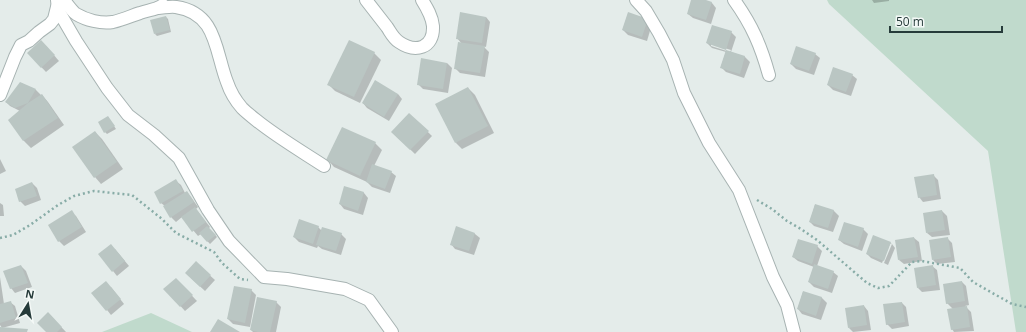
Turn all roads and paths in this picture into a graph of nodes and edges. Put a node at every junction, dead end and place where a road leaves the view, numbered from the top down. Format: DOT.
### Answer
graph roads {
  1 [pos="171,0"];
  2 [pos="366,0"];
  3 [pos="422,0"];
  4 [pos="636,0"];
  5 [pos="734,0"];
  6 [pos="59,2"];
  7 [pos="158,8"];
  8 [pos="769,76"];
  9 [pos="0,94"];
  10 [pos="324,166"];
  11 [pos="739,190"];
  12 [pos="0,238"];
  13 [pos="264,276"];
  14 [pos="1026,307"];
  15 [pos="392,332"];
  16 [pos="794,332"];
  1 -- 7 [label="street"];
  2 -- 3 [label="street"];
  4 -- 11 [label="street"];
  5 -- 8 [label="street"];
  6 -- 7 [label="street"];
  6 -- 9 [label="street"];
  6 -- 13 [label="street"];
  7 -- 10 [label="street"];
  11 -- 14 [label="path"];
  11 -- 16 [label="street"];
  12 -- 13 [label="path"];
  13 -- 15 [label="street"];
}
